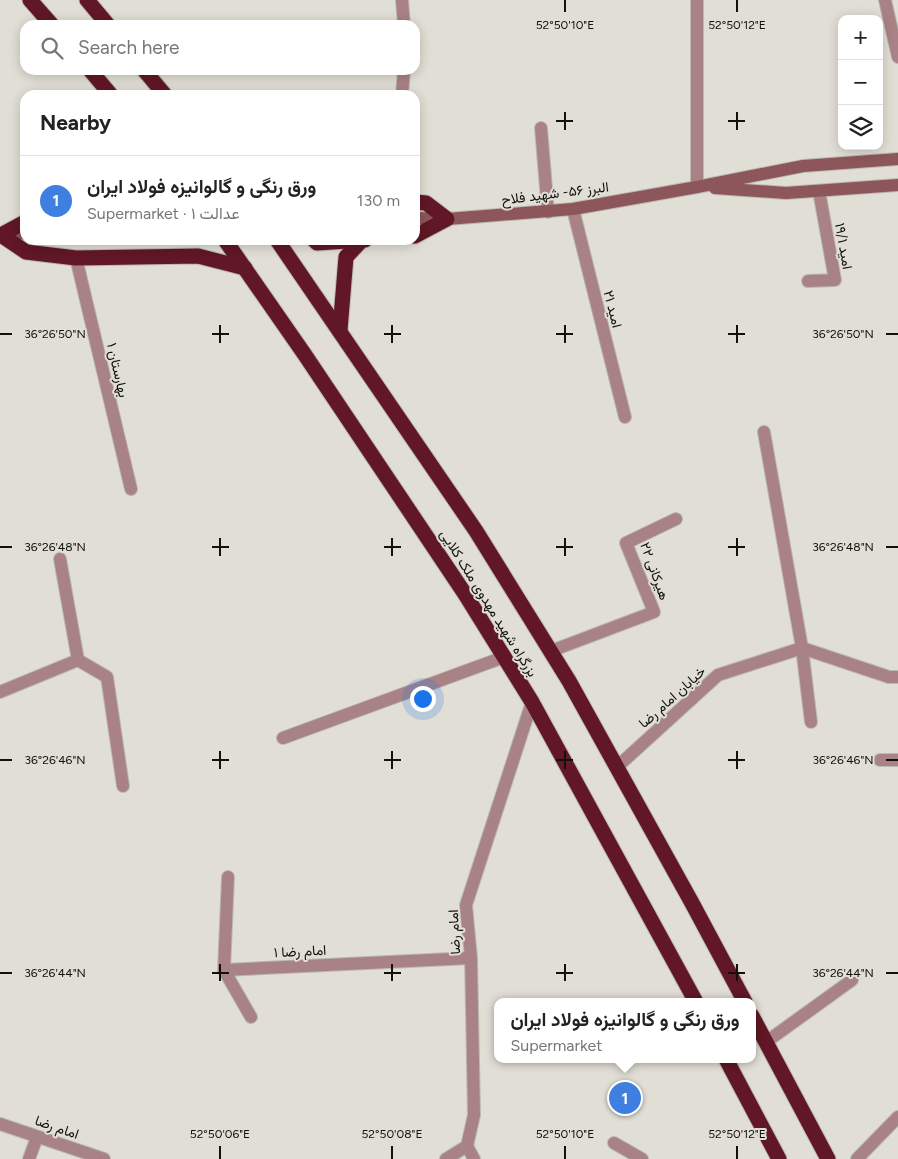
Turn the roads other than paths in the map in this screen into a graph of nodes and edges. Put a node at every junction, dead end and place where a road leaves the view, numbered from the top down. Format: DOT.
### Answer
graph roads {
  1 [pos="30,0"];
  2 [pos="87,0"];
  3 [pos="402,0"];
  4 [pos="697,0"];
  5 [pos="886,0"];
  6 [pos="48,20"];
  7 [pos="104,20"];
  8 [pos="404,20"];
  9 [pos="898,57"];
  10 [pos="94,75"];
  11 [pos="148,75"];
  12 [pos="404,75"];
  13 [pos="106,90"];
  14 [pos="161,90"];
  15 [pos="402,90"];
  16 [pos="541,128"];
  17 [pos="898,159"];
  18 [pos="898,185"];
  19 [pos="697,187"];
  20 [pos="819,191"];
  21 [pos="420,202"];
  22 [pos="573,209"];
  23 [pos="548,212"];
  24 [pos="420,218"];
  25 [pos="448,219"];
  26 [pos="20,225"];
  27 [pos="20,233"];
  28 [pos="420,233"];
  29 [pos="0,235"];
  30 [pos="229,245"];
  31 [pos="280,245"];
  32 [pos="358,245"];
  33 [pos="76,258"];
  34 [pos="245,268"];
  35 [pos="808,281"];
  36 [pos="340,330"];
  37 [pos="625,417"];
  38 [pos="764,432"];
  39 [pos="131,489"];
  40 [pos="676,519"];
  41 [pos="60,559"];
  42 [pos="802,648"];
  43 [pos="551,651"];
  44 [pos="504,657"];
  45 [pos="78,660"];
  46 [pos="898,677"];
  47 [pos="0,692"];
  48 [pos="532,702"];
  49 [pos="811,722"];
  50 [pos="283,738"];
  51 [pos="880,760"];
  52 [pos="898,760"];
  53 [pos="617,767"];
  54 [pos="123,786"];
  55 [pos="228,877"];
  56 [pos="471,958"];
  57 [pos="224,970"];
  58 [pos="852,980"];
  59 [pos="694,998"];
  60 [pos="743,998"];
  61 [pos="252,1017"];
  62 [pos="756,1023"];
  63 [pos="766,1042"];
  64 [pos="728,1063"];
  65 [pos="898,1117"];
  66 [pos="0,1124"];
  67 [pos="37,1137"];
  68 [pos="614,1144"];
  69 [pos="467,1146"];
  70 [pos="29,1159"];
  71 [pos="104,1159"];
  72 [pos="446,1159"];
  73 [pos="474,1159"];
  74 [pos="642,1159"];
  75 [pos="779,1159"];
  76 [pos="828,1159"];
  77 [pos="857,1159"];
  1 -- 6 [label="highway"];
  2 -- 7 [label="highway"];
  3 -- 8 [label="street"];
  4 -- 19 [label="street"];
  5 -- 9 [label="street"];
  10 -- 13 [label="highway"];
  11 -- 14 [label="highway"];
  12 -- 15 [label="street"];
  16 -- 23 [label="street"];
  17 -- 19 [label="street, البرز ۵۶- شهید فلاح"];
  18 -- 20 [label="street, البرز ۵۶- شهید فلاح"];
  19 -- 20 [label="street, البرز ۵۶- شهید فلاح"];
  19 -- 22 [label="street, البرز ۵۶- شهید فلاح"];
  20 -- 35 [label="street, امید ۱۹/۱"];
  21 -- 25 [label="highway"];
  22 -- 23 [label="street, البرز ۵۶- شهید فلاح"];
  22 -- 37 [label="street, امید ۲۱"];
  23 -- 25 [label="street, البرز ۵۶- شهید فلاح"];
  24 -- 25 [label="street, البرز ۵۶- شهید فلاح"];
  25 -- 28 [label="highway"];
  26 -- 29 [label="highway"];
  27 -- 29 [label="street"];
  29 -- 33 [label="highway"];
  30 -- 34 [label="highway, بزرگراه شهید مهدوی ملک کلایی"];
  31 -- 36 [label="highway, بزرگراه شهید مهدوی ملک کلایی"];
  32 -- 36 [label="highway"];
  33 -- 34 [label="highway"];
  33 -- 39 [label="street, بهارستان ۱"];
  34 -- 44 [label="highway, بزرگراه شهید مهدوی ملک کلایی"];
  36 -- 43 [label="highway, بزرگراه شهید مهدوی ملک کلایی"];
  38 -- 42 [label="street"];
  40 -- 43 [label="street, هیرکانی ۲۲"];
  41 -- 45 [label="street"];
  42 -- 46 [label="street"];
  42 -- 49 [label="street"];
  42 -- 53 [label="street, خیابان امام رضا"];
  43 -- 53 [label="highway, بزرگراه شهید مهدوی ملک کلایی"];
  44 -- 48 [label="highway, بزرگراه شهید مهدوی ملک کلایی"];
  44 -- 50 [label="street"];
  45 -- 47 [label="street"];
  45 -- 54 [label="street"];
  48 -- 56 [label="street, امام رضا"];
  48 -- 59 [label="highway, بزرگراه شهید مهدوی ملک کلایی"];
  51 -- 52 [label="street"];
  53 -- 60 [label="highway, بزرگراه شهید مهدوی ملک کلایی"];
  55 -- 57 [label="street"];
  56 -- 57 [label="street, امام رضا ۱"];
  56 -- 69 [label="street, امام رضا"];
  57 -- 61 [label="street"];
  58 -- 63 [label="street"];
  62 -- 63 [label="highway"];
  63 -- 76 [label="highway"];
  64 -- 75 [label="highway"];
  65 -- 77 [label="street"];
  66 -- 67 [label="street, امام رضا"];
  67 -- 70 [label="street"];
  67 -- 71 [label="street, امام رضا"];
  68 -- 74 [label="street"];
  69 -- 72 [label="street"];
  69 -- 73 [label="street"];
}
